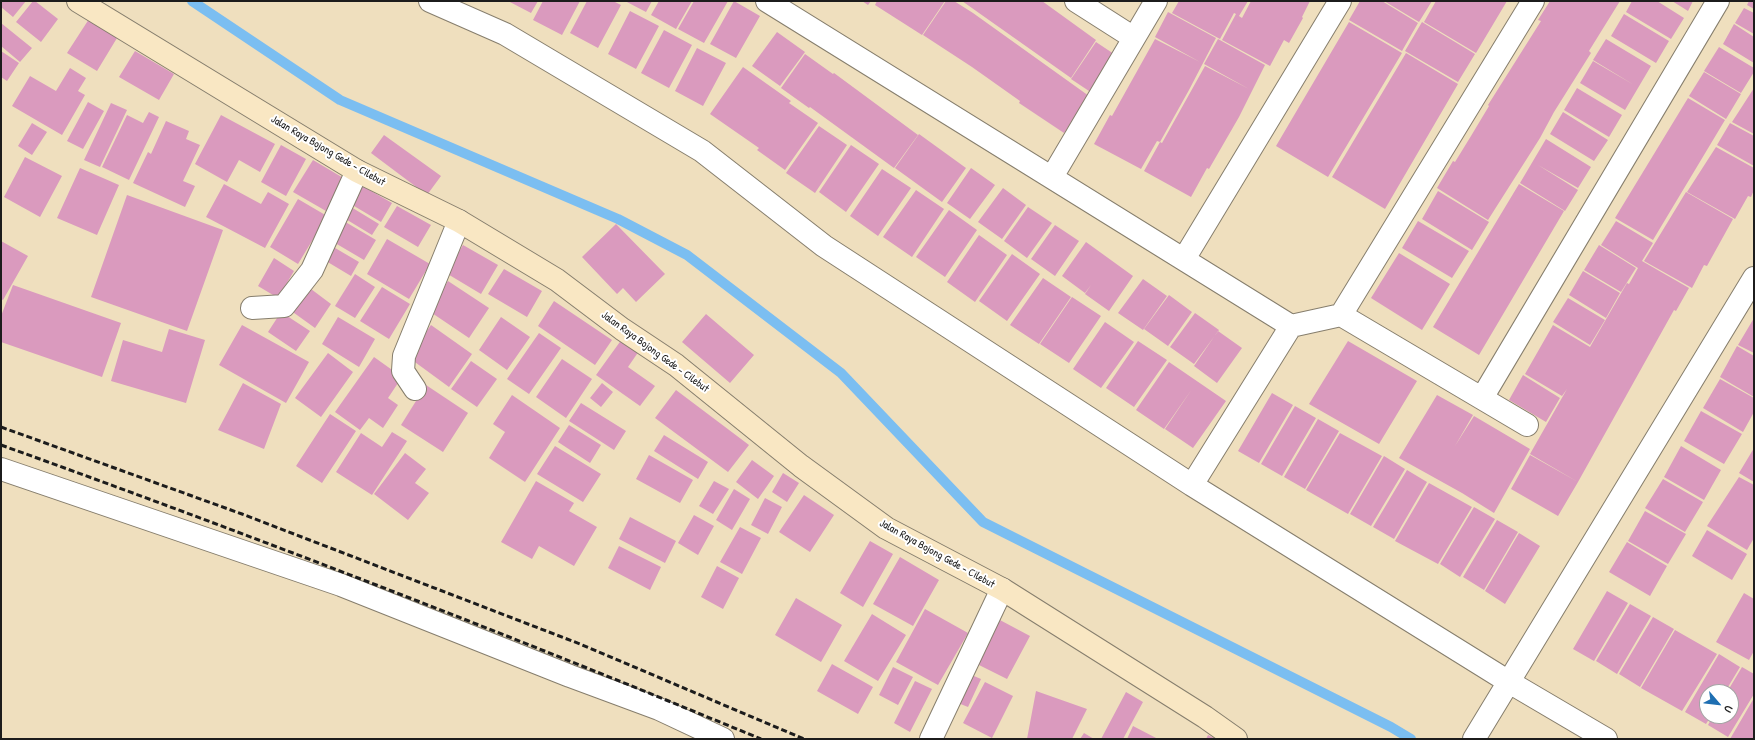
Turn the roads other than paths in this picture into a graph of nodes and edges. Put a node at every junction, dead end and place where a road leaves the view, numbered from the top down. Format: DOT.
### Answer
graph roads {
  1 [pos="78,1"];
  2 [pos="430,1"];
  3 [pos="1076,1"];
  4 [pos="1156,1"];
  5 [pos="1340,1"];
  6 [pos="1533,1"];
  7 [pos="1718,1"];
  8 [pos="781,4"];
  9 [pos="1134,38"];
  10 [pos="357,171"];
  11 [pos="1052,177"];
  12 [pos="460,221"];
  13 [pos="1184,259"];
  14 [pos="1754,278"];
  15 [pos="252,308"];
  16 [pos="1341,314"];
  17 [pos="1291,326"];
  18 [pos="415,389"];
  19 [pos="1482,398"];
  20 [pos="1527,425"];
  21 [pos="1,469"];
  22 [pos="1192,486"];
  23 [pos="1002,589"];
  24 [pos="1509,682"];
  25 [pos="723,739"];
  26 [pos="931,739"];
  27 [pos="1236,739"];
  28 [pos="1474,739"];
  29 [pos="1606,739"];
  1 -- 10 [label="main road, Jalan Raya Bojong Gede - Cilebut"];
  2 -- 22 [label="street"];
  3 -- 9 [label="street"];
  4 -- 9 [label="street"];
  5 -- 13 [label="street"];
  6 -- 16 [label="street"];
  7 -- 19 [label="street"];
  8 -- 11 [label="street"];
  9 -- 11 [label="street"];
  10 -- 12 [label="main road, Jalan Raya Bojong Gede - Cilebut"];
  10 -- 15 [label="street"];
  11 -- 13 [label="street"];
  12 -- 18 [label="street"];
  12 -- 23 [label="main road, Jalan Raya Bojong Gede - Cilebut"];
  13 -- 17 [label="street"];
  14 -- 24 [label="street"];
  16 -- 17 [label="street"];
  16 -- 19 [label="street"];
  17 -- 22 [label="street"];
  19 -- 20 [label="street"];
  21 -- 25 [label="street"];
  22 -- 24 [label="street"];
  23 -- 26 [label="street"];
  23 -- 27 [label="main road, Jalan Raya Bojong Gede - Cilebut"];
  24 -- 28 [label="street"];
  24 -- 29 [label="street"];
}
